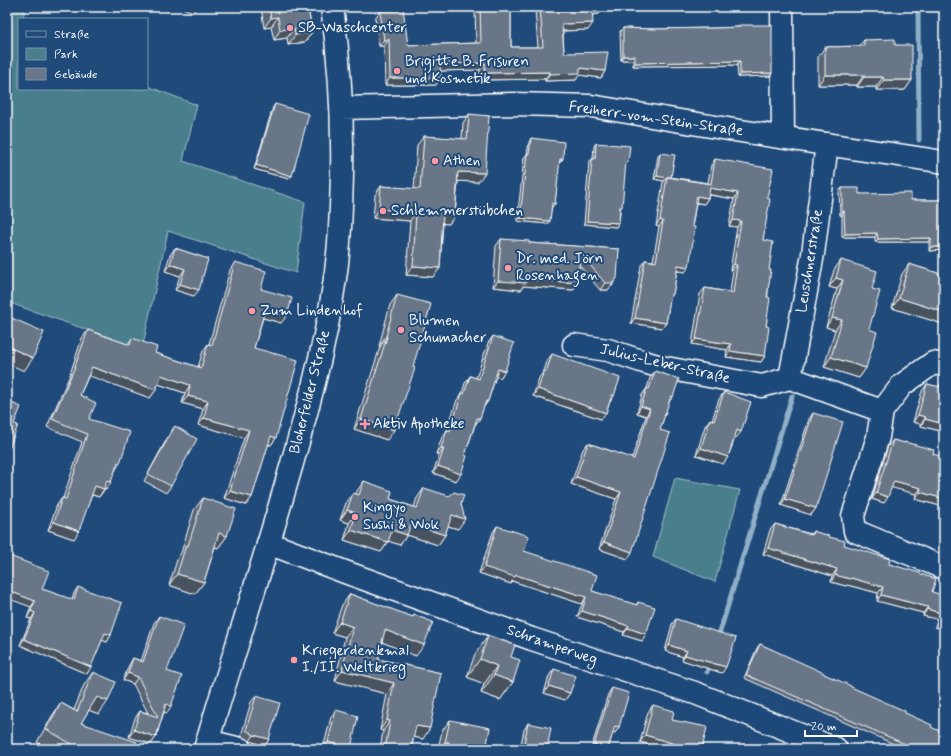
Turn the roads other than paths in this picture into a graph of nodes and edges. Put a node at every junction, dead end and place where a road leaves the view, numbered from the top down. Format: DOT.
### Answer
graph roads {
  1 [pos="332,7"];
  2 [pos="782,7"];
  3 [pos="342,108"];
  4 [pos="783,137"];
  5 [pos="827,144"];
  6 [pos="944,162"];
  7 [pos="574,345"];
  8 [pos="944,365"];
  9 [pos="790,378"];
  10 [pos="882,411"];
  11 [pos="268,543"];
  12 [pos="944,568"];
  13 [pos="206,745"];
  14 [pos="240,749"];
  15 [pos="836,749"];
  1 -- 3 [label="street, Bloherfelder Straße"];
  2 -- 4 [label="street"];
  3 -- 4 [label="street, Freiherr-vom-Stein-Straße"];
  3 -- 11 [label="street, Bloherfelder Straße"];
  4 -- 5 [label="street, Freiherr-vom-Stein-Straße"];
  5 -- 6 [label="street, Freiherr-vom-Stein-Straße"];
  5 -- 9 [label="street, Leuschnerstraße"];
  7 -- 9 [label="street, Julius-Leber-Straße"];
  8 -- 10 [label="street"];
  9 -- 10 [label="street"];
  10 -- 12 [label="street"];
  11 -- 13 [label="street, Bloherfelder Straße"];
  11 -- 15 [label="street, Schramperweg"];
  13 -- 14 [label="street, Bloherfelder Straße"];
}
